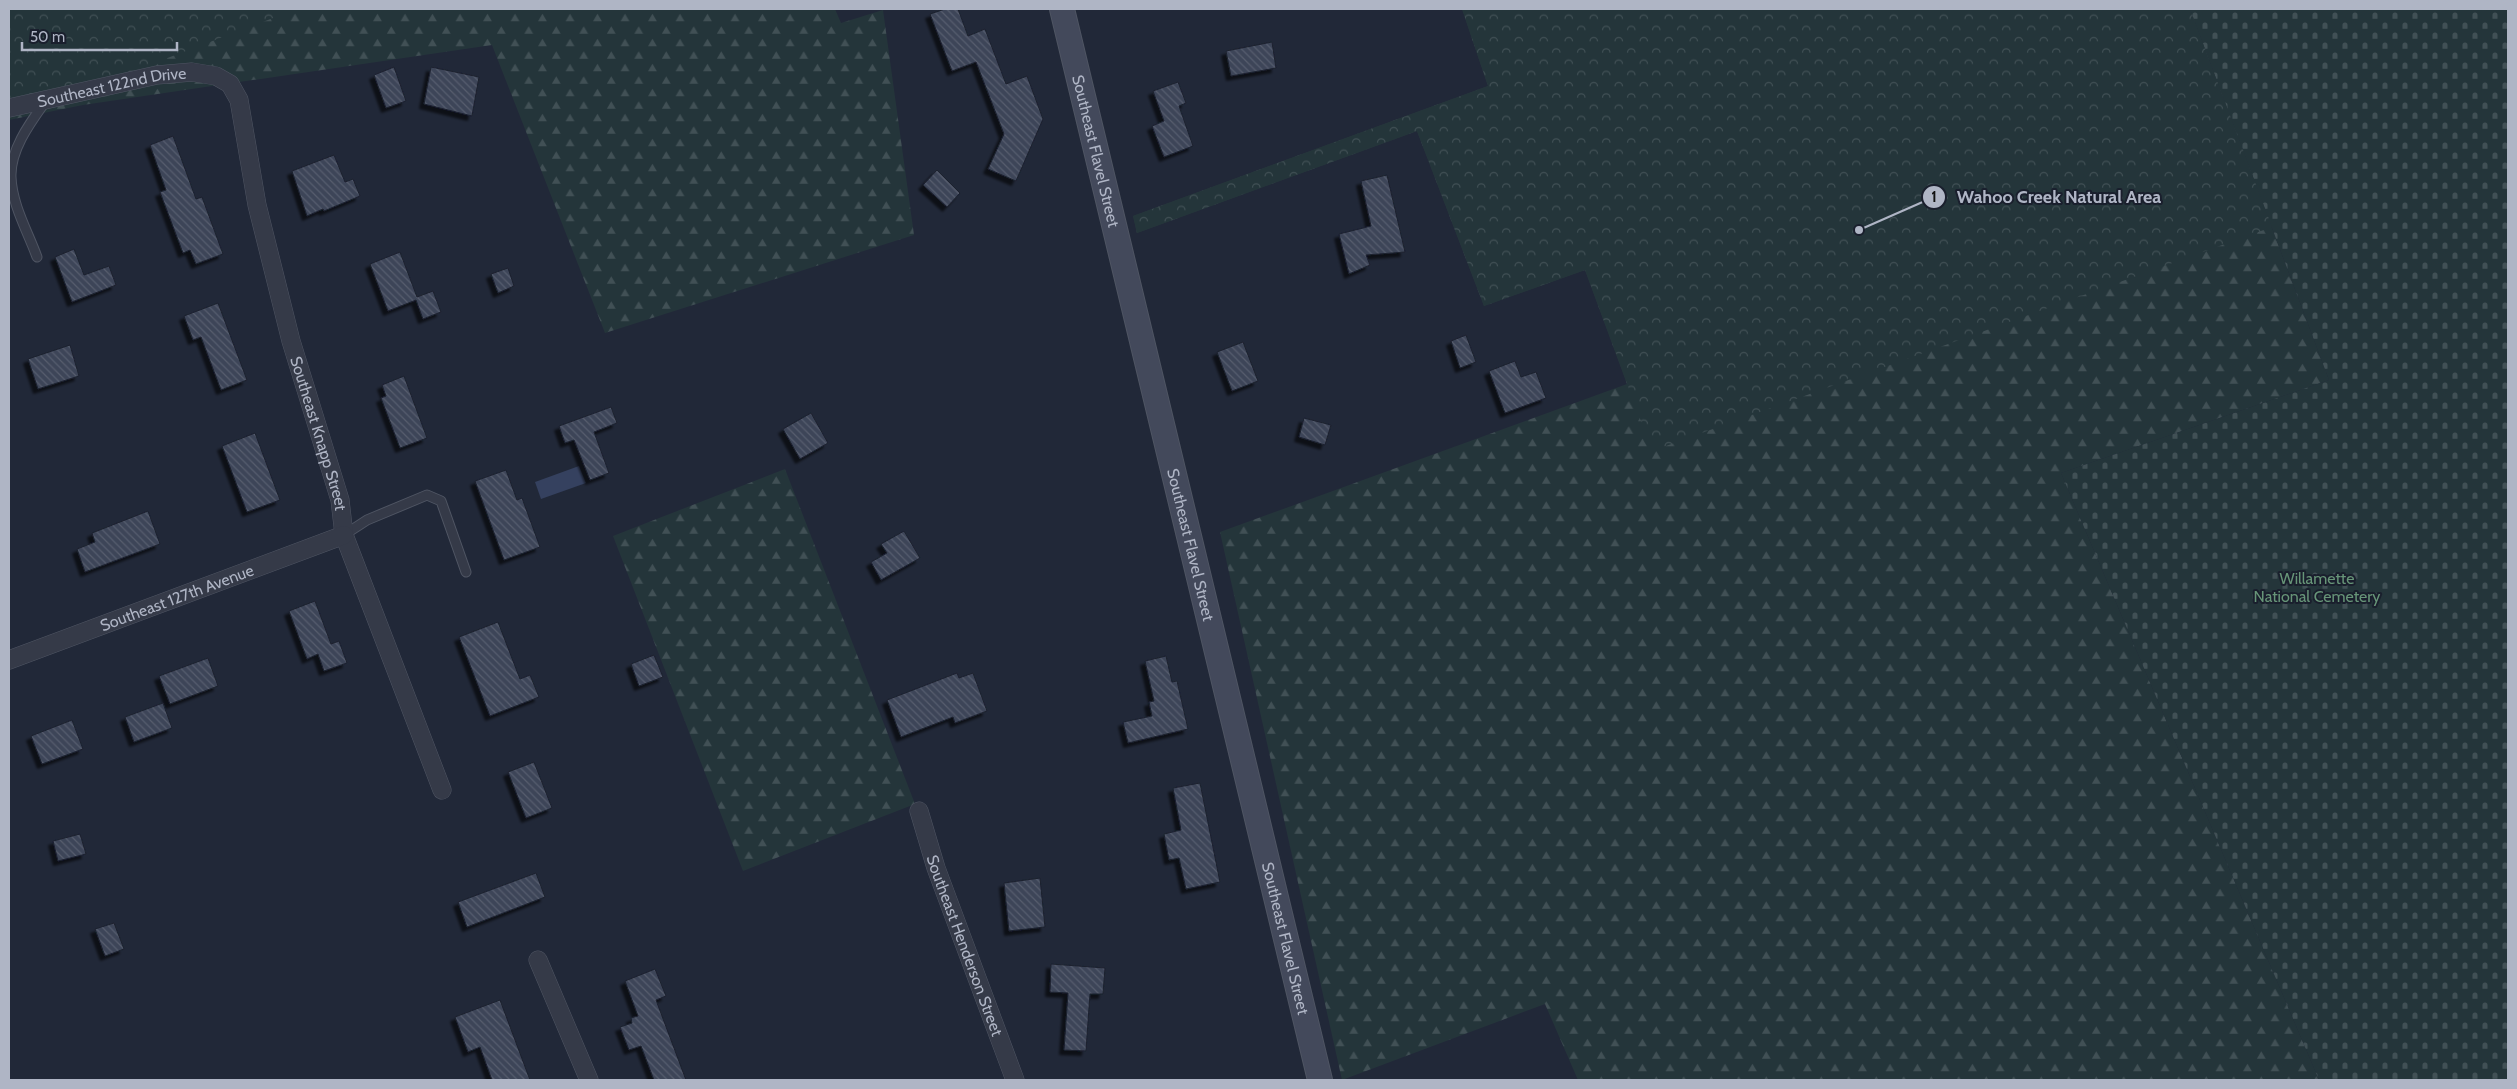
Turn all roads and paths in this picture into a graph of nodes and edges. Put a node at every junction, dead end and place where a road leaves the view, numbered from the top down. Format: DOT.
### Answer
graph roads {
  1 [pos="1062,9"];
  2 [pos="216,76"];
  3 [pos="47,100"];
  4 [pos="9,108"];
  5 [pos="37,257"];
  6 [pos="344,535"];
  7 [pos="466,572"];
  8 [pos="9,660"];
  9 [pos="442,790"];
  10 [pos="919,811"];
  11 [pos="538,960"];
  12 [pos="589,1080"];
  13 [pos="1015,1080"];
  14 [pos="1320,1080"];
  1 -- 14 [label="street, Southeast Flavel Street"];
  2 -- 3 [label="street, Southeast 122nd Drive"];
  2 -- 6 [label="street, Southeast Knapp Street"];
  3 -- 4 [label="street, Southeast 122nd Drive"];
  3 -- 5 [label="lane"];
  6 -- 7 [label="lane"];
  6 -- 8 [label="street, Southeast 127th Avenue"];
  6 -- 9 [label="street, Southeast Knapp Street"];
  10 -- 13 [label="street, Southeast Henderson Street"];
  11 -- 12 [label="street"];
}
